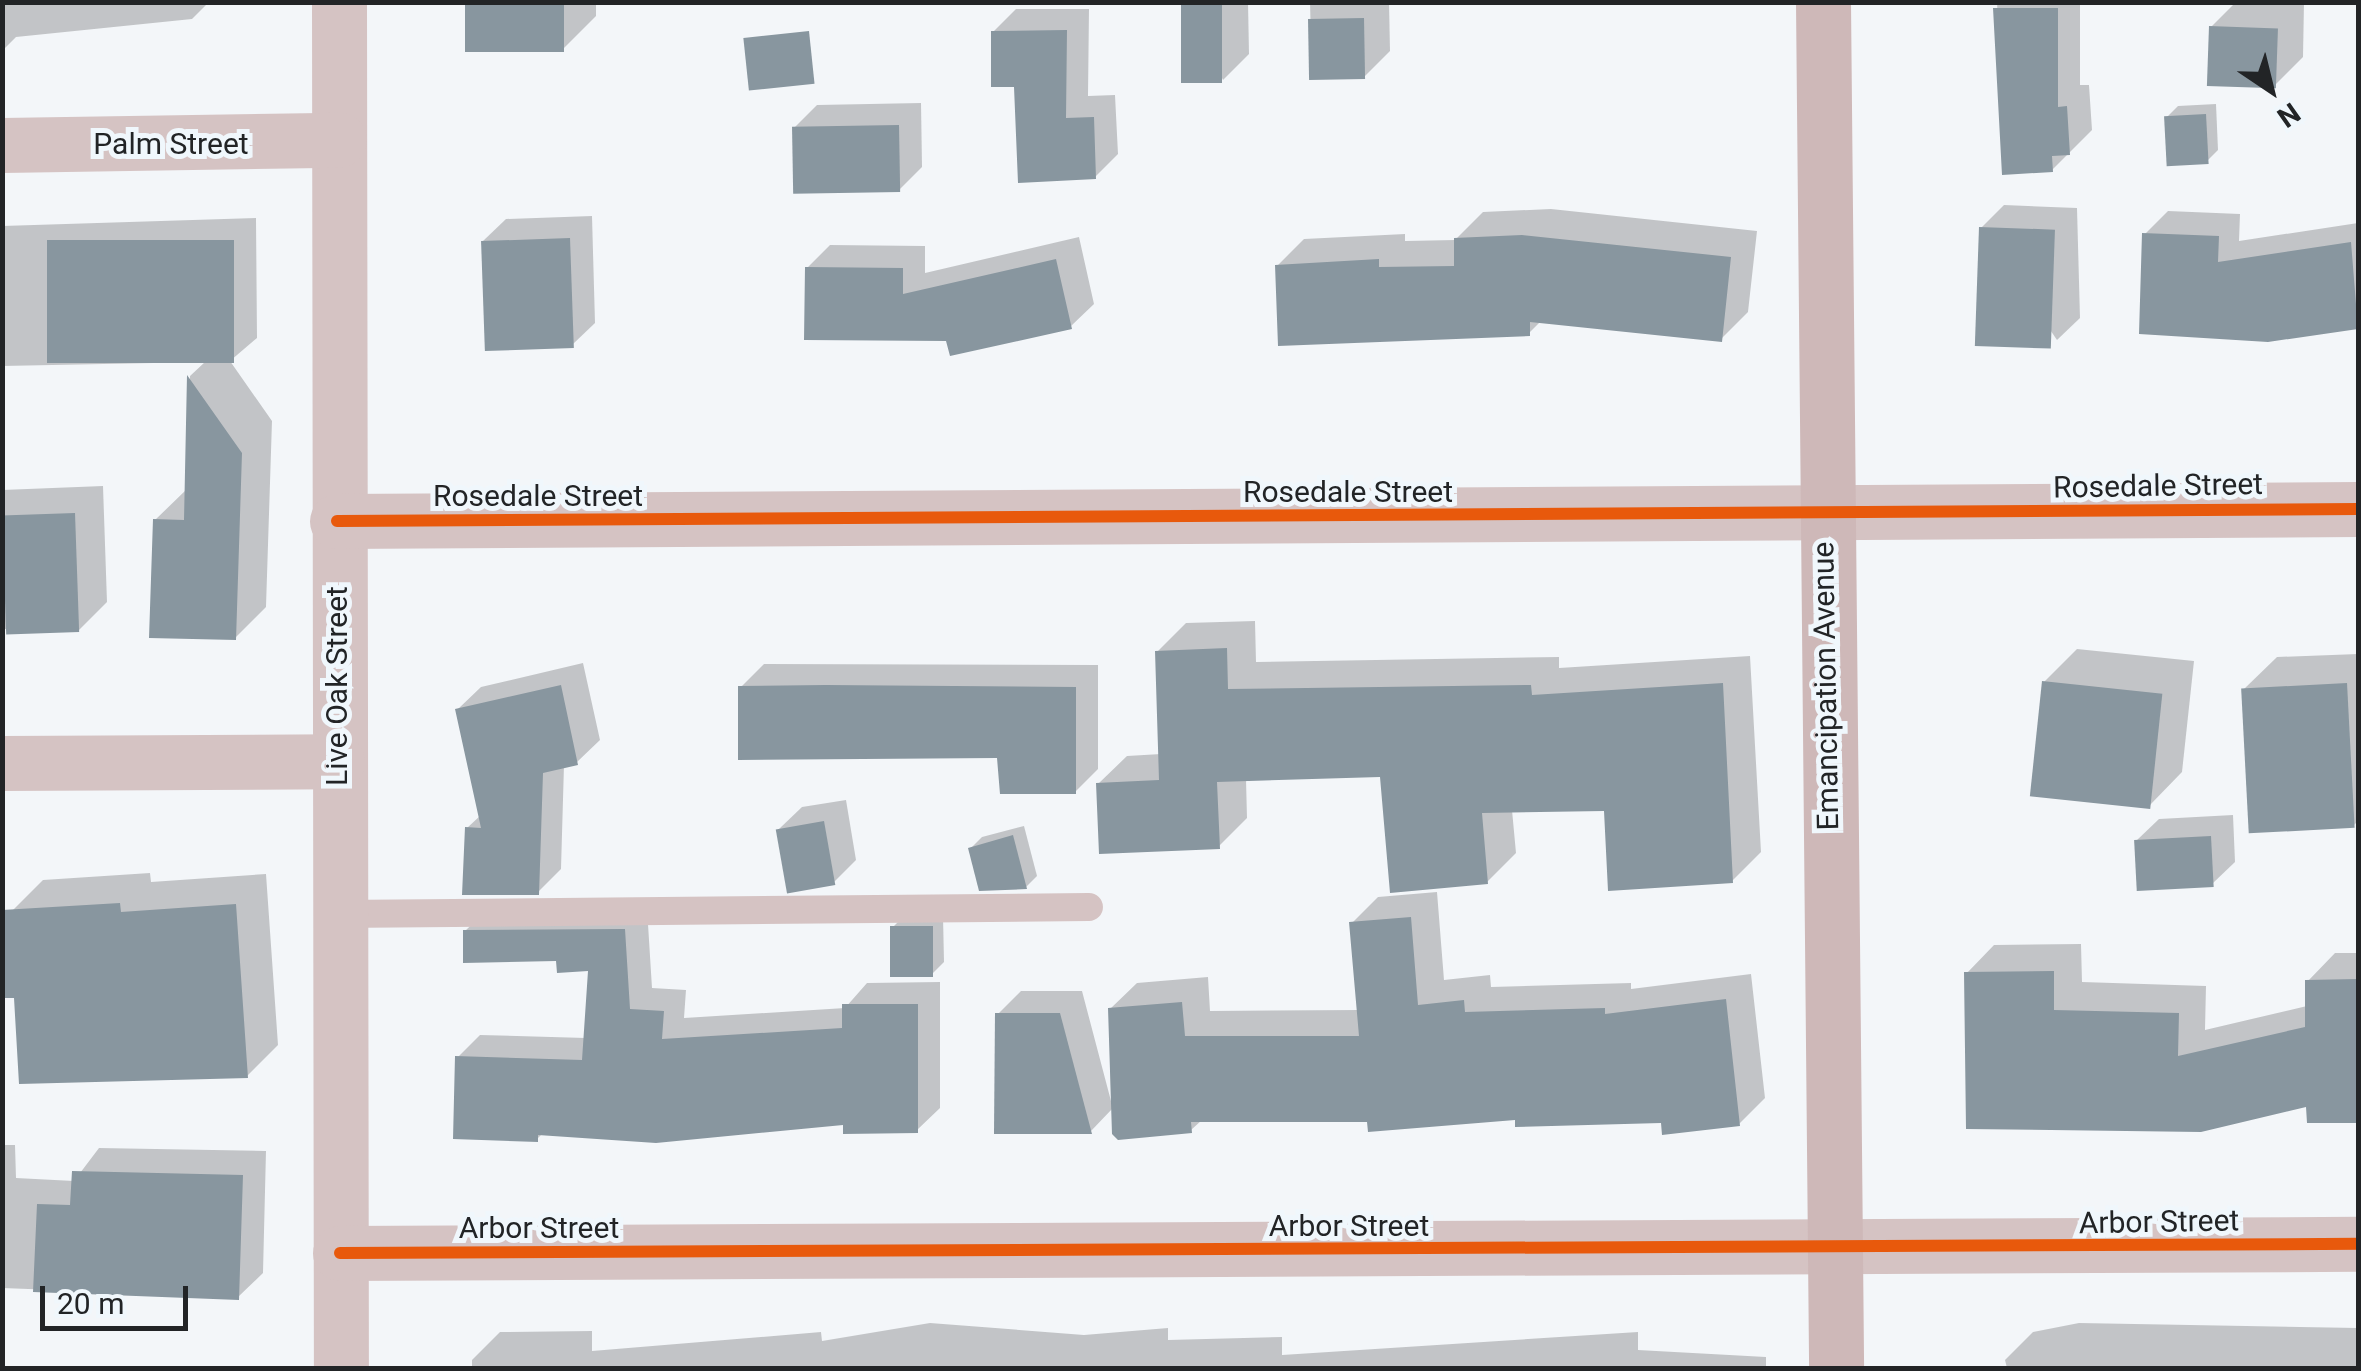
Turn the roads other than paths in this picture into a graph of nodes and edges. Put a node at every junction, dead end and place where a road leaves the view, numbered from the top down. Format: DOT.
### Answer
graph roads {
  1 [pos="339,2"];
  2 [pos="1823,2"];
  3 [pos="339,140"];
  4 [pos="2,145"];
  5 [pos="2358,509"];
  6 [pos="1823,514"];
  7 [pos="337,522"];
  8 [pos="337,761"];
  9 [pos="2,763"];
  10 [pos="1089,907"];
  11 [pos="338,914"];
  12 [pos="2358,1244"];
  13 [pos="1836,1250"];
  14 [pos="340,1253"];
  15 [pos="341,1368"];
  16 [pos="1836,1368"];
  1 -- 3 [label="street, Live Oak Street"];
  2 -- 6 [label="main road, Emancipation Avenue"];
  3 -- 4 [label="street, Palm Street"];
  3 -- 7 [label="street, Live Oak Street"];
  5 -- 6 [label="street, Rosedale Street"];
  6 -- 7 [label="street, Rosedale Street"];
  6 -- 13 [label="main road, Emancipation Avenue"];
  7 -- 8 [label="street, Live Oak Street"];
  8 -- 9 [label="street"];
  8 -- 11 [label="street, Live Oak Street"];
  10 -- 11 [label="lane"];
  11 -- 14 [label="street, Live Oak Street"];
  12 -- 13 [label="street, Arbor Street"];
  13 -- 14 [label="street, Arbor Street"];
  13 -- 16 [label="main road, Emancipation Avenue"];
  14 -- 15 [label="street, Live Oak Street"];
}
